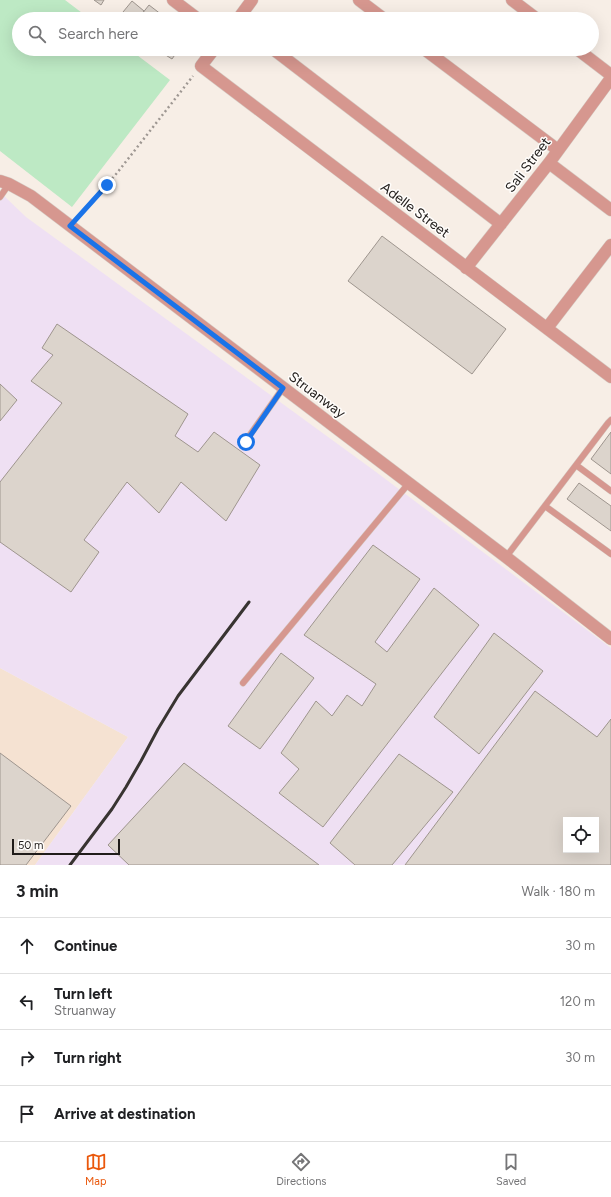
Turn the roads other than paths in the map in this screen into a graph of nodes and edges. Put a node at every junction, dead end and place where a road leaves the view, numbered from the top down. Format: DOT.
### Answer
graph roads {
  1 [pos="173,0"];
  2 [pos="252,0"];
  3 [pos="359,0"];
  4 [pos="512,0"];
  5 [pos="189,12"];
  6 [pos="243,12"];
  7 [pos="375,12"];
  8 [pos="528,12"];
  9 [pos="209,56"];
  10 [pos="282,56"];
  11 [pos="433,56"];
  12 [pos="586,56"];
  13 [pos="611,77"];
  14 [pos="558,150"];
  15 [pos="549,163"];
  16 [pos="5,183"];
  17 [pos="0,197"];
  18 [pos="611,210"];
  19 [pos="501,224"];
  20 [pos="611,245"];
  21 [pos="466,268"];
  22 [pos="547,328"];
  23 [pos="611,377"];
  24 [pos="283,388"];
  25 [pos="611,420"];
  26 [pos="246,442"];
  27 [pos="576,465"];
  28 [pos="409,483"];
  29 [pos="611,491"];
  30 [pos="545,506"];
  31 [pos="611,554"];
  32 [pos="506,557"];
  33 [pos="611,639"];
  34 [pos="243,683"];
  1 -- 5 [label="street"];
  2 -- 6 [label="street"];
  3 -- 7 [label="street"];
  4 -- 8 [label="street"];
  9 -- 21 [label="street, Adelle Street"];
  10 -- 19 [label="street"];
  11 -- 14 [label="street"];
  12 -- 13 [label="street"];
  13 -- 14 [label="street, Sali Street"];
  14 -- 15 [label="street, Sali Street"];
  15 -- 18 [label="street"];
  15 -- 19 [label="street, Sali Street"];
  16 -- 17 [label="lane"];
  16 -- 24 [label="street, Struanway"];
  19 -- 21 [label="street, Sali Street"];
  20 -- 22 [label="street"];
  21 -- 22 [label="street, Adelle Street"];
  22 -- 23 [label="street, Adelle Street"];
  24 -- 26 [label="lane"];
  24 -- 28 [label="street, Struanway"];
  25 -- 27 [label="lane"];
  27 -- 29 [label="lane"];
  27 -- 30 [label="lane"];
  28 -- 32 [label="street, Struanway"];
  28 -- 34 [label="lane"];
  30 -- 31 [label="lane"];
  30 -- 32 [label="lane"];
  32 -- 33 [label="street, Struanway"];
}
